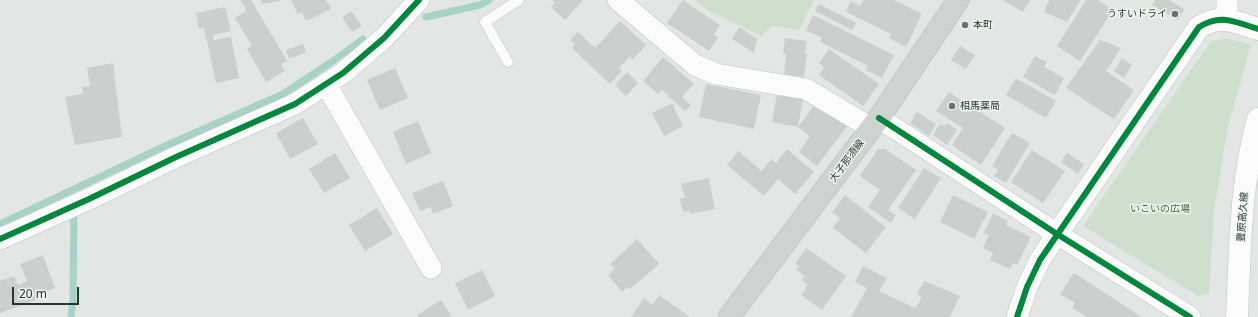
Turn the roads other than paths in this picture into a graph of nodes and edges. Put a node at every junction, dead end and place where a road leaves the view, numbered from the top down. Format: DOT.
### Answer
graph roads {
  1 [pos="419,0"];
  2 [pos="519,0"];
  3 [pos="618,0"];
  4 [pos="958,0"];
  5 [pos="1227,10"];
  6 [pos="1258,29"];
  7 [pos="508,62"];
  8 [pos="326,84"];
  9 [pos="1258,119"];
  10 [pos="875,123"];
  11 [pos="1057,234"];
  12 [pos="0,239"];
  13 [pos="431,268"];
  14 [pos="729,317"];
  15 [pos="1017,317"];
  16 [pos="1190,317"];
  17 [pos="1237,317"];
  1 -- 8 [label="street"];
  2 -- 7 [label="lane"];
  3 -- 10 [label="street"];
  4 -- 10 [label="main road, 大子那須線"];
  5 -- 6 [label="street"];
  5 -- 11 [label="street"];
  8 -- 12 [label="street"];
  8 -- 13 [label="street"];
  9 -- 17 [label="street, 豊原高久線"];
  10 -- 11 [label="street"];
  10 -- 14 [label="main road, 大子那須線"];
  11 -- 15 [label="street"];
  11 -- 16 [label="street"];
}
